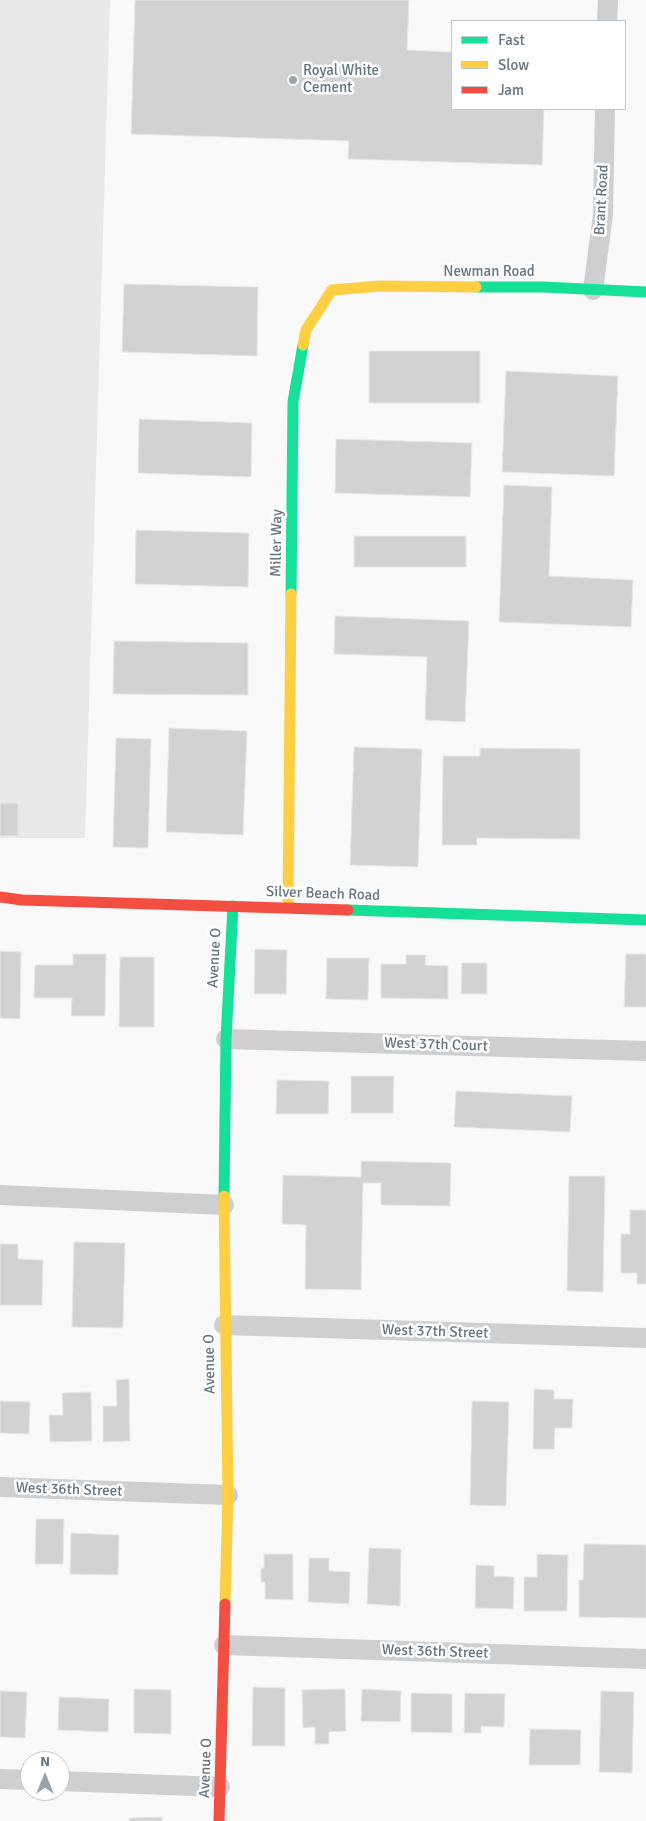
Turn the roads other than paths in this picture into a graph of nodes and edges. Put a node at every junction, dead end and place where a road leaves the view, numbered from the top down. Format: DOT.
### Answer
graph roads {
  1 [pos="608,0"];
  2 [pos="608,20"];
  3 [pos="606,110"];
  4 [pos="332,290"];
  5 [pos="593,290"];
  6 [pos="646,292"];
  7 [pos="0,897"];
  8 [pos="233,906"];
  9 [pos="288,908"];
  10 [pos="646,920"];
  11 [pos="226,1039"];
  12 [pos="646,1051"];
  13 [pos="0,1195"];
  14 [pos="224,1205"];
  15 [pos="224,1326"];
  16 [pos="646,1338"];
  17 [pos="0,1488"];
  18 [pos="228,1495"];
  19 [pos="224,1645"];
  20 [pos="646,1659"];
  21 [pos="0,1779"];
  22 [pos="20,1780"];
  23 [pos="70,1781"];
  24 [pos="220,1787"];
  25 [pos="219,1821"];
  1 -- 2 [label="street"];
  3 -- 5 [label="street, Brant Road"];
  4 -- 5 [label="street, Newman Road"];
  4 -- 9 [label="street, Miller Way"];
  5 -- 6 [label="street, Newman Road"];
  7 -- 8 [label="street, Silver Beach Road"];
  8 -- 9 [label="street, Silver Beach Road"];
  8 -- 11 [label="street, Avenue O"];
  9 -- 10 [label="street, Silver Beach Road"];
  11 -- 12 [label="street, West 37th Court"];
  11 -- 14 [label="street, Avenue O"];
  13 -- 14 [label="street"];
  14 -- 15 [label="street, Avenue O"];
  15 -- 16 [label="street, West 37th Street"];
  15 -- 18 [label="street, Avenue O"];
  17 -- 18 [label="street, West 36th Street"];
  18 -- 19 [label="street, Avenue O"];
  19 -- 20 [label="street, West 36th Street"];
  19 -- 24 [label="street, Avenue O"];
  21 -- 22 [label="street"];
  23 -- 24 [label="street"];
  24 -- 25 [label="street, Avenue O"];
}
